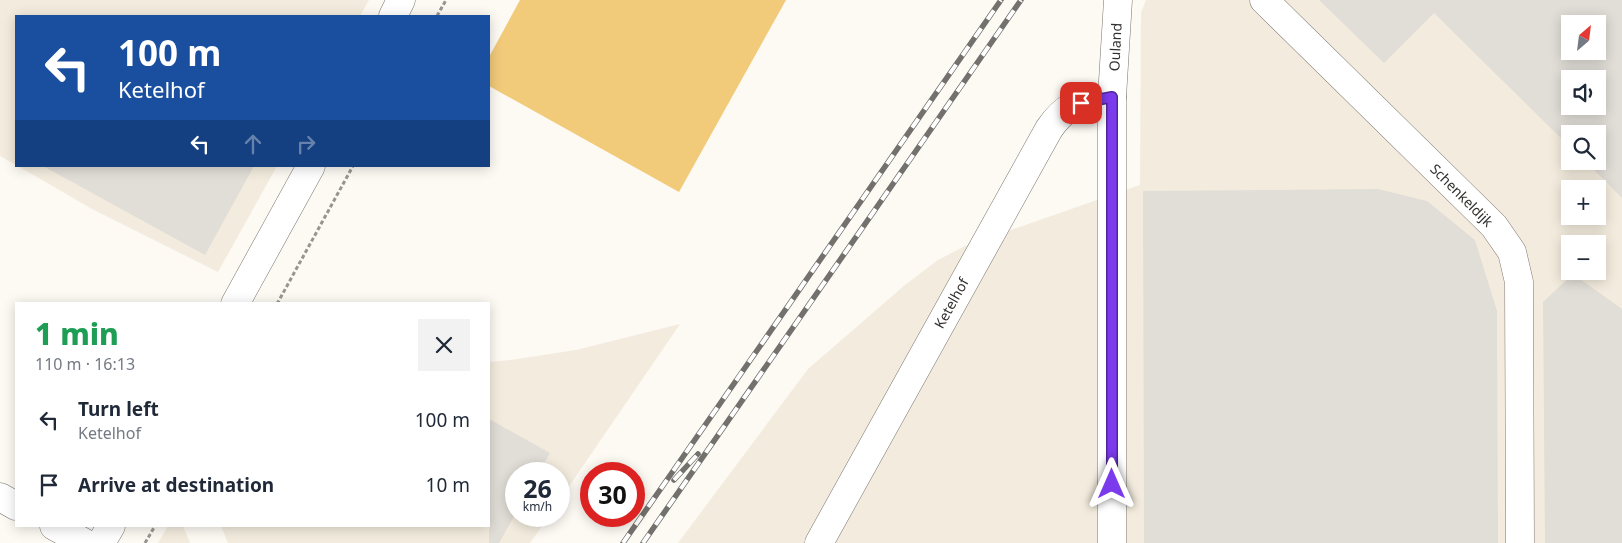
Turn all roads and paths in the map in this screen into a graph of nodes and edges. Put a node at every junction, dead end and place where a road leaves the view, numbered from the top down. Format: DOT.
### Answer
graph roads {
  1 [pos="402,0"];
  2 [pos="446,0"];
  3 [pos="1118,0"];
  4 [pos="1264,0"];
  5 [pos="394,15"];
  6 [pos="438,15"];
  7 [pos="1112,97"];
  8 [pos="310,167"];
  9 [pos="352,167"];
  10 [pos="236,302"];
  11 [pos="279,302"];
  12 [pos="0,497"];
  13 [pos="15,505"];
  14 [pos="56,527"];
  15 [pos="110,527"];
  16 [pos="154,527"];
  17 [pos="84,543"];
  18 [pos="101,543"];
  19 [pos="146,543"];
  20 [pos="819,543"];
  21 [pos="1112,543"];
  22 [pos="1520,543"];
  1 -- 5 [label="street"];
  2 -- 6 [label="path"];
  3 -- 7 [label="street, Ouland"];
  4 -- 22 [label="street, Schenkeldijk"];
  7 -- 20 [label="street, Ketelhof"];
  7 -- 21 [label="street, Ouland"];
  8 -- 10 [label="street"];
  9 -- 11 [label="path"];
  12 -- 13 [label="street"];
  14 -- 17 [label="street"];
  15 -- 18 [label="street"];
  16 -- 19 [label="path"];
}
